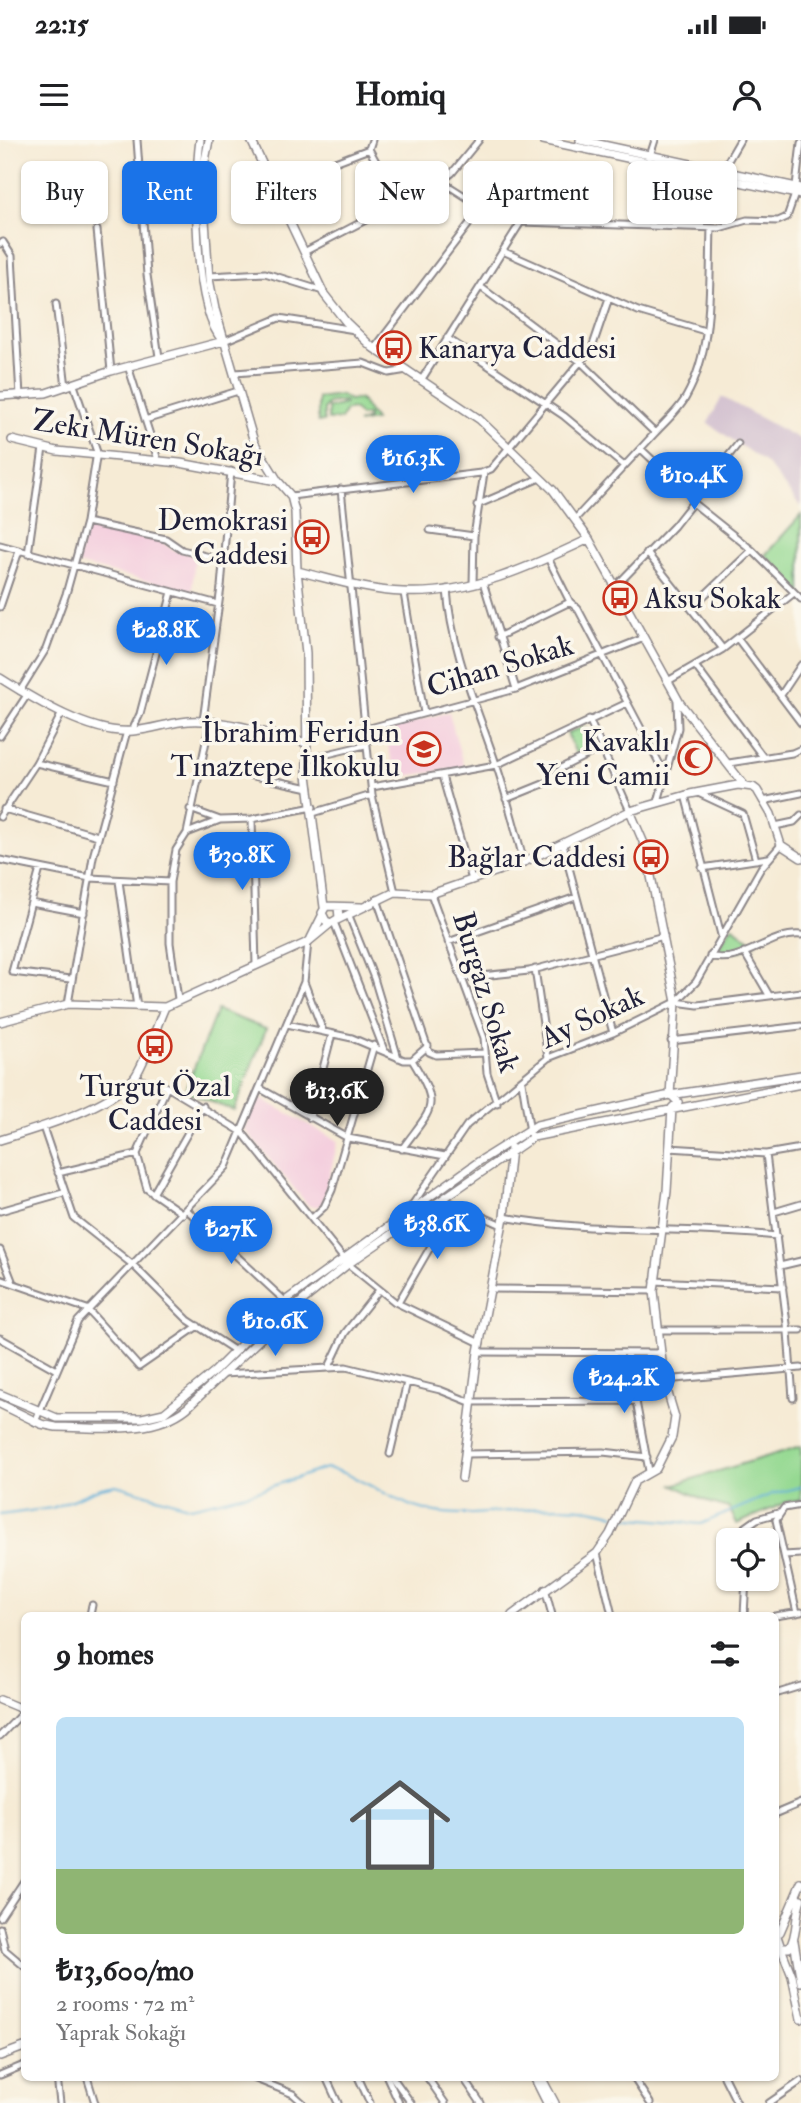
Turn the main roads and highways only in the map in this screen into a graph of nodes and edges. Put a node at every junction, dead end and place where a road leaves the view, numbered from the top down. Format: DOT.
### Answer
graph roads {
  1 [pos="200,140"];
  2 [pos="209,140"];
  3 [pos="251,140"];
  4 [pos="543,140"];
  5 [pos="580,140"];
  6 [pos="649,158"];
  7 [pos="655,161"];
  8 [pos="662,161"];
  9 [pos="737,178"];
  10 [pos="798,191"];
  11 [pos="224,341"];
  12 [pos="0,396"];
  13 [pos="12,440"];
  14 [pos="278,481"];
  15 [pos="589,538"];
  16 [pos="297,571"];
  17 [pos="0,678"];
  18 [pos="307,743"];
  19 [pos="744,785"];
  20 [pos="631,811"];
  21 [pos="801,858"];
  22 [pos="361,907"];
  23 [pos="329,909"];
  24 [pos="334,922"];
  25 [pos="309,940"];
  26 [pos="165,1007"];
  27 [pos="0,1022"];
  28 [pos="801,1075"];
  29 [pos="801,1084"];
  30 [pos="670,1095"];
  31 [pos="672,1108"];
  32 [pos="0,1140"];
  33 [pos="510,1141"];
  34 [pos="512,1151"];
  35 [pos="346,1261"];
  36 [pos="0,1394"];
  37 [pos="0,1404"];
  38 [pos="462,1478"];
  39 [pos="516,1612"];
  40 [pos="0,1700"];
  41 [pos="21,1710"];
  42 [pos="801,1883"];
  43 [pos="801,1899"];
  44 [pos="779,1931"];
  45 [pos="779,1934"];
  46 [pos="794,1938"];
  47 [pos="779,1947"];
  48 [pos="799,1955"];
  49 [pos="801,1982"];
  50 [pos="801,2019"];
  51 [pos="21,2048"];
  52 [pos="0,2056"];
  53 [pos="536,2081"];
  54 [pos="543,2081"];
  55 [pos="547,2103"];
  56 [pos="555,2103"];
  1 -- 11 [label="main road"];
  2 -- 11 [label="main road"];
  3 -- 15 [label="main road"];
  4 -- 6 [label="main road"];
  5 -- 6 [label="main road"];
  6 -- 7 [label="main road"];
  6 -- 8 [label="main road"];
  9 -- 10 [label="main road"];
  11 -- 12 [label="main road"];
  11 -- 14 [label="main road"];
  13 -- 14 [label="main road, Zeki Müren Sokağı"];
  14 -- 16 [label="main road"];
  15 -- 16 [label="main road"];
  15 -- 19 [label="main road"];
  16 -- 18 [label="main road"];
  17 -- 18 [label="main road"];
  18 -- 23 [label="main road"];
  19 -- 20 [label="main road"];
  19 -- 21 [label="main road"];
  20 -- 22 [label="main road"];
  20 -- 30 [label="main road"];
  22 -- 23 [label="main road"];
  22 -- 24 [label="main road"];
  23 -- 24 [label="main road"];
  23 -- 24 [label="main road"];
  23 -- 25 [label="main road"];
  24 -- 25 [label="main road"];
  25 -- 26 [label="main road"];
  26 -- 27 [label="main road"];
  26 -- 32 [label="main road"];
  28 -- 30 [label="main road"];
  29 -- 31 [label="main road"];
  30 -- 31 [label="main road"];
  30 -- 33 [label="main road"];
  31 -- 34 [label="main road"];
  31 -- 39 [label="main road"];
  33 -- 34 [label="main road"];
  33 -- 35 [label="main road"];
  34 -- 35 [label="main road"];
  34 -- 38 [label="main road"];
  35 -- 36 [label="main road"];
  35 -- 37 [label="main road"];
  40 -- 41 [label="main road"];
  42 -- 44 [label="main road"];
  43 -- 46 [label="main road"];
  45 -- 46 [label="main road"];
  46 -- 47 [label="main road"];
  46 -- 48 [label="main road"];
  47 -- 50 [label="main road"];
  48 -- 49 [label="main road"];
  51 -- 52 [label="main road"];
  53 -- 55 [label="main road"];
  54 -- 56 [label="main road"];
}
